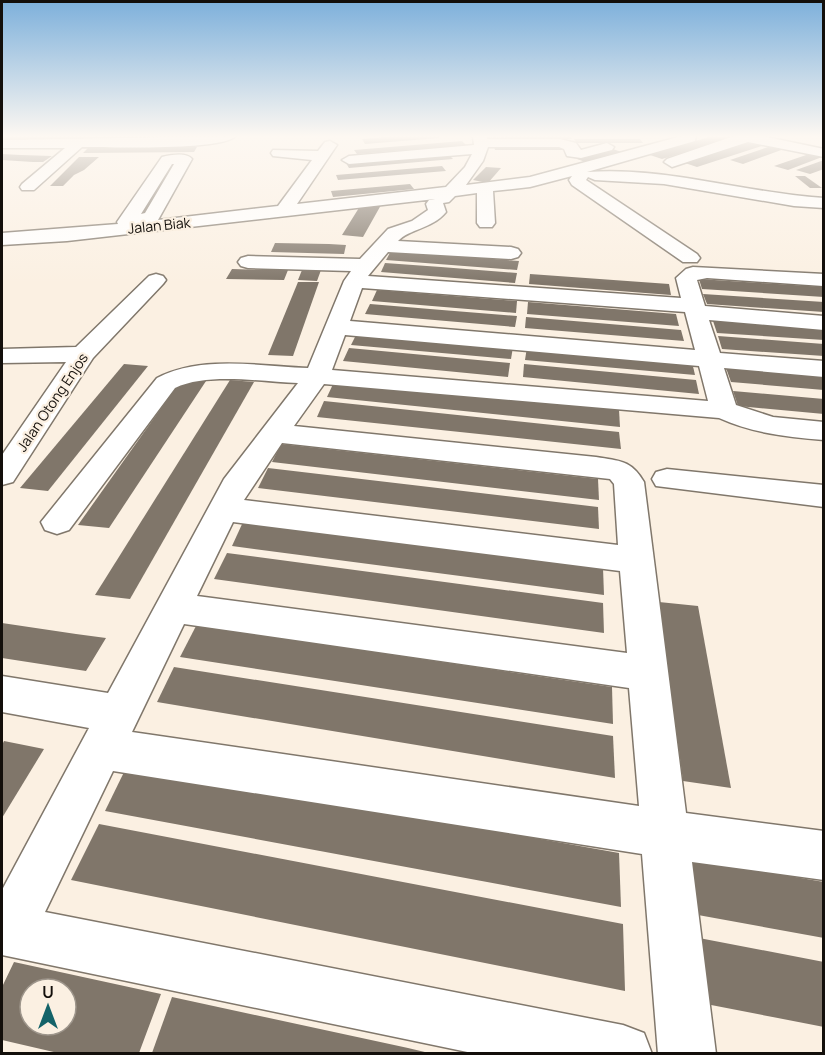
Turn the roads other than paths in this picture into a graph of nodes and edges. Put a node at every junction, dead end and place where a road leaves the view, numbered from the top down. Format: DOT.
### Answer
graph roads {
  1 [pos="302,185"];
  2 [pos="439,185"];
  3 [pos="446,185"];
  4 [pos="463,185"];
  5 [pos="501,185"];
  6 [pos="582,185"];
  7 [pos="699,185"];
  8 [pos="731,185"];
  9 [pos="795,185"];
  10 [pos="170,186"];
  11 [pos="150,187"];
  12 [pos="485,187"];
  13 [pos="736,192"];
  14 [pos="598,197"];
  15 [pos="566,198"];
  16 [pos="817,202"];
  17 [pos="284,210"];
  18 [pos="127,222"];
  19 [pos="486,223"];
  20 [pos="8,231"];
  21 [pos="388,239"];
  22 [pos="511,254"];
  23 [pos="690,258"];
  24 [pos="248,262"];
  25 [pos="740,267"];
  26 [pos="824,272"];
  27 [pos="359,273"];
  28 [pos="156,280"];
  29 [pos="823,280"];
  30 [pos="695,309"];
  31 [pos="824,323"];
  32 [pos="336,327"];
  33 [pos="83,354"];
  34 [pos="2,356"];
  35 [pos="708,358"];
  36 [pos="824,369"];
  37 [pos="317,376"];
  38 [pos="724,410"];
  39 [pos="824,431"];
  40 [pos="275,433"];
  41 [pos="2,475"];
  42 [pos="667,479"];
  43 [pos="824,496"];
  44 [pos="223,509"];
  45 [pos="57,522"];
  46 [pos="638,560"];
  47 [pos="173,608"];
  48 [pos="649,673"];
  49 [pos="2,694"];
  50 [pos="109,731"];
  51 [pos="665,834"];
  52 [pos="824,856"];
  53 [pos="5,937"];
  54 [pos="623,1053"];
  55 [pos="687,1053"];
  1 -- 17 [label="street"];
  2 -- 17 [label="street, Jalan Biak"];
  3 -- 21 [label="street"];
  4 -- 12 [label="street, Jalan Biak"];
  5 -- 12 [label="street, Jalan Biak"];
  6 -- 14 [label="street"];
  7 -- 13 [label="street"];
  8 -- 13 [label="street"];
  9 -- 16 [label="street"];
  10 -- 11 [label="street"];
  10 -- 18 [label="street, Jalan Biak"];
  11 -- 18 [label="street"];
  12 -- 19 [label="street"];
  13 -- 16 [label="street"];
  14 -- 15 [label="street"];
  14 -- 23 [label="street"];
  17 -- 20 [label="street, Jalan Biak"];
  18 -- 20 [label="street, Jalan Biak"];
  21 -- 22 [label="street"];
  21 -- 27 [label="street"];
  24 -- 27 [label="street"];
  25 -- 26 [label="street"];
  27 -- 30 [label="street"];
  27 -- 32 [label="street"];
  28 -- 33 [label="street, Jalan Otong Enjos"];
  29 -- 30 [label="street"];
  30 -- 31 [label="street"];
  30 -- 35 [label="street"];
  32 -- 35 [label="street"];
  32 -- 37 [label="street"];
  33 -- 34 [label="street"];
  33 -- 41 [label="street, Jalan Otong Enjos"];
  35 -- 36 [label="street"];
  35 -- 38 [label="street"];
  37 -- 38 [label="street"];
  37 -- 40 [label="street"];
  37 -- 45 [label="street"];
  38 -- 39 [label="street"];
  40 -- 44 [label="street"];
  40 -- 46 [label="street"];
  42 -- 43 [label="street"];
  44 -- 46 [label="street"];
  44 -- 47 [label="street"];
  46 -- 48 [label="street"];
  47 -- 48 [label="street"];
  47 -- 50 [label="street"];
  48 -- 51 [label="street"];
  49 -- 50 [label="street"];
  50 -- 51 [label="street"];
  50 -- 53 [label="street"];
  51 -- 52 [label="street"];
  51 -- 55 [label="street"];
  53 -- 54 [label="street"];
}
